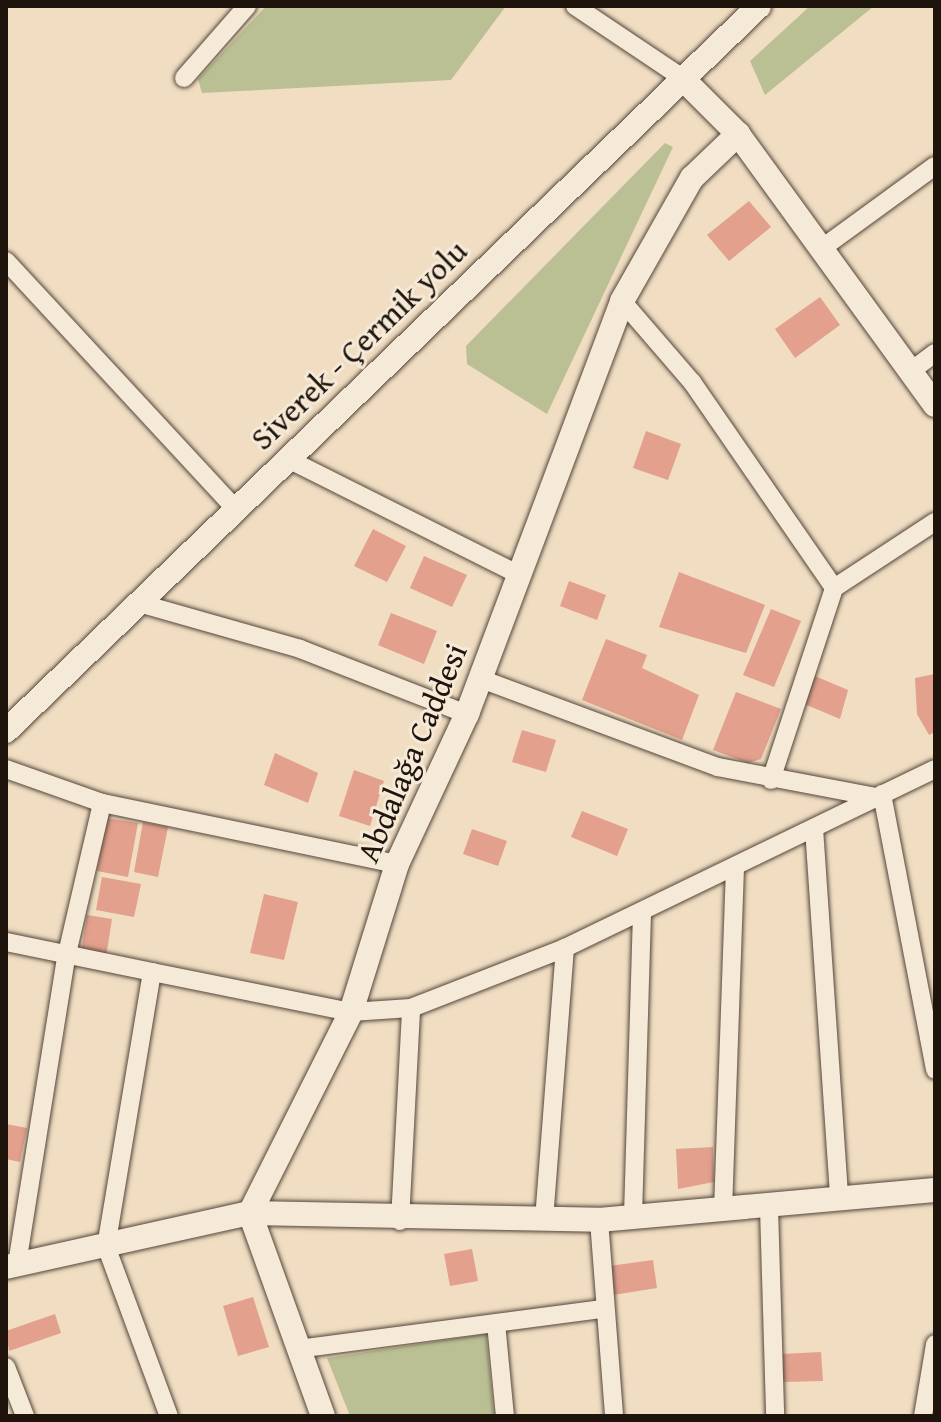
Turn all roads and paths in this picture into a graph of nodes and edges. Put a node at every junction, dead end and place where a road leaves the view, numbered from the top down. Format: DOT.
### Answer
graph roads {
  1 [pos="247,6"];
  2 [pos="575,6"];
  3 [pos="759,6"];
  4 [pos="681,77"];
  5 [pos="184,78"];
  6 [pos="738,134"];
  7 [pos="935,166"];
  8 [pos="821,249"];
  9 [pos="6,261"];
  10 [pos="622,301"];
  11 [pos="935,353"];
  12 [pos="911,371"];
  13 [pos="935,405"];
  14 [pos="288,459"];
  15 [pos="236,509"];
  16 [pos="935,522"];
  17 [pos="520,575"];
  18 [pos="834,588"];
  19 [pos="139,603"];
  20 [pos="481,679"];
  21 [pos="467,714"];
  22 [pos="6,731"];
  23 [pos="6,769"];
  24 [pos="935,769"];
  25 [pos="771,780"];
  26 [pos="878,796"];
  27 [pos="102,803"];
  28 [pos="814,828"];
  29 [pos="397,864"];
  30 [pos="735,868"];
  31 [pos="642,912"];
  32 [pos="6,942"];
  33 [pos="565,948"];
  34 [pos="66,958"];
  35 [pos="152,972"];
  36 [pos="411,1008"];
  37 [pos="351,1012"];
  38 [pos="935,1070"];
  39 [pos="935,1190"];
  40 [pos="839,1199"];
  41 [pos="769,1208"];
  42 [pos="723,1211"];
  43 [pos="250,1213"];
  44 [pos="633,1216"];
  45 [pos="544,1220"];
  46 [pos="599,1220"];
  47 [pos="400,1221"];
  48 [pos="106,1246"];
  49 [pos="12,1265"];
  50 [pos="603,1309"];
  51 [pos="496,1323"];
  52 [pos="935,1344"];
  53 [pos="298,1349"];
  54 [pos="6,1367"];
  55 [pos="25,1416"];
  56 [pos="169,1416"];
  57 [pos="323,1416"];
  58 [pos="505,1416"];
  59 [pos="614,1416"];
  60 [pos="775,1416"];
  61 [pos="923,1416"];
  1 -- 5 [label="street"];
  2 -- 4 [label="street"];
  3 -- 4 [label="street, Siverek - Çermik yolu"];
  4 -- 6 [label="street"];
  4 -- 14 [label="street, Siverek - Çermik yolu"];
  6 -- 8 [label="street"];
  6 -- 10 [label="street, Abdalağa Caddesi"];
  7 -- 8 [label="street"];
  8 -- 12 [label="street"];
  9 -- 15 [label="street"];
  10 -- 17 [label="street, Abdalağa Caddesi"];
  10 -- 18 [label="street"];
  11 -- 12 [label="street"];
  12 -- 13 [label="street"];
  14 -- 15 [label="street, Siverek - Çermik yolu"];
  14 -- 17 [label="street"];
  15 -- 19 [label="street, Siverek - Çermik yolu"];
  16 -- 18 [label="street"];
  17 -- 20 [label="street, Abdalağa Caddesi"];
  18 -- 25 [label="street"];
  19 -- 21 [label="street"];
  19 -- 22 [label="street, Siverek - Çermik yolu"];
  20 -- 21 [label="street, Abdalağa Caddesi"];
  20 -- 25 [label="street"];
  21 -- 29 [label="street, Abdalağa Caddesi"];
  23 -- 27 [label="street"];
  24 -- 26 [label="street"];
  25 -- 26 [label="street"];
  26 -- 28 [label="street"];
  26 -- 38 [label="street"];
  27 -- 29 [label="street"];
  27 -- 34 [label="street"];
  28 -- 30 [label="street"];
  28 -- 40 [label="street"];
  29 -- 37 [label="street, Abdalağa Caddesi"];
  30 -- 31 [label="street"];
  30 -- 42 [label="street"];
  31 -- 33 [label="street"];
  31 -- 44 [label="street"];
  32 -- 34 [label="street"];
  33 -- 36 [label="street"];
  33 -- 45 [label="street"];
  34 -- 35 [label="street"];
  34 -- 49 [label="street"];
  35 -- 37 [label="street"];
  35 -- 48 [label="street"];
  36 -- 37 [label="street"];
  36 -- 47 [label="street"];
  37 -- 43 [label="street, Abdalağa Caddesi"];
  39 -- 40 [label="street"];
  40 -- 41 [label="street"];
  41 -- 42 [label="street"];
  41 -- 60 [label="street"];
  42 -- 44 [label="street"];
  43 -- 47 [label="street"];
  43 -- 48 [label="street"];
  43 -- 53 [label="street"];
  44 -- 46 [label="street"];
  45 -- 46 [label="street"];
  45 -- 47 [label="street"];
  46 -- 50 [label="street"];
  48 -- 49 [label="street"];
  48 -- 56 [label="street"];
  50 -- 51 [label="street"];
  50 -- 59 [label="street"];
  51 -- 53 [label="street"];
  51 -- 58 [label="street"];
  52 -- 61 [label="street"];
  53 -- 57 [label="street"];
  54 -- 55 [label="street"];
}
